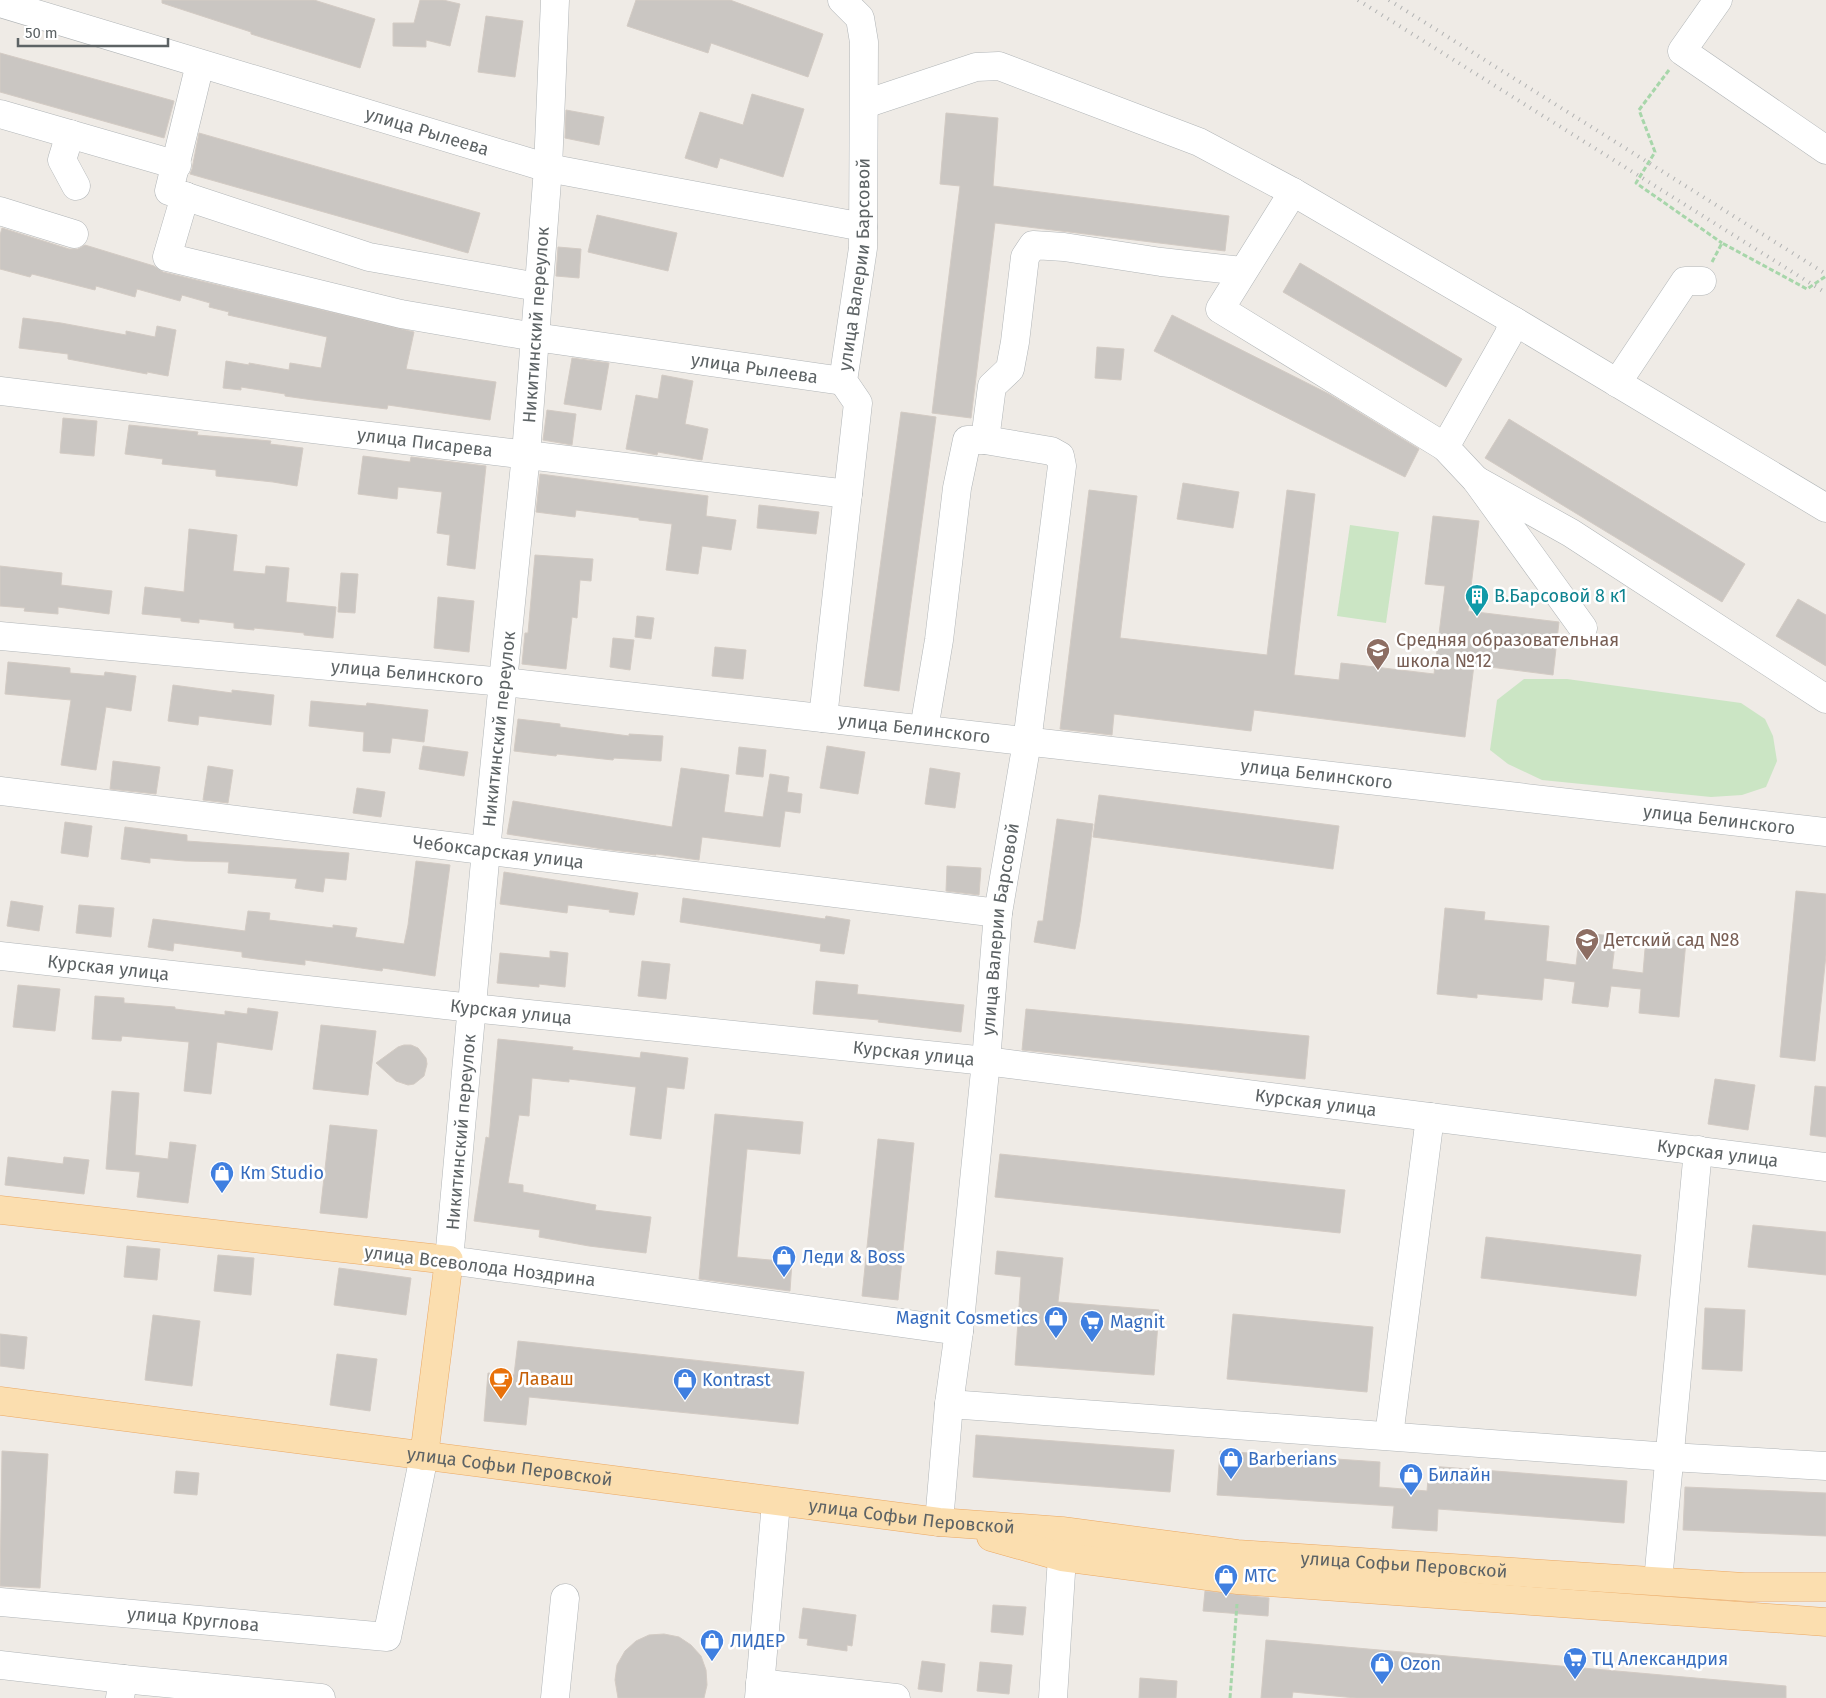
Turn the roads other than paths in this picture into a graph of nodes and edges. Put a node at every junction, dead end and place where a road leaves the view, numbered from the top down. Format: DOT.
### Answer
graph roads {
  1 [pos="555,0"];
  2 [pos="842,0"];
  3 [pos="1718,0"];
  4 [pos="0,3"];
  5 [pos="200,64"];
  6 [pos="865,104"];
  7 [pos="0,114"];
  8 [pos="70,134"];
  9 [pos="1826,150"];
  10 [pos="177,165"];
  11 [pos="548,168"];
  12 [pos="76,186"];
  13 [pos="1293,192"];
  14 [pos="185,196"];
  15 [pos="0,211"];
  16 [pos="863,227"];
  17 [pos="74,234"];
  18 [pos="1242,271"];
  19 [pos="1702,281"];
  20 [pos="538,287"];
  21 [pos="1514,321"];
  22 [pos="535,338"];
  23 [pos="843,381"];
  24 [pos="1617,383"];
  25 [pos="0,391"];
  26 [pos="985,440"];
  27 [pos="1445,447"];
  28 [pos="526,454"];
  29 [pos="1476,480"];
  30 [pos="848,494"];
  31 [pos="1826,508"];
  32 [pos="1583,628"];
  33 [pos="0,636"];
  34 [pos="504,682"];
  35 [pos="1826,698"];
  36 [pos="824,718"];
  37 [pos="924,729"];
  38 [pos="1027,742"];
  39 [pos="0,791"];
  40 [pos="1826,832"];
  41 [pos="486,850"];
  42 [pos="998,912"];
  43 [pos="0,956"];
  44 [pos="472,1008"];
  45 [pos="986,1061"];
  46 [pos="1430,1117"];
  47 [pos="1698,1150"];
  48 [pos="1826,1167"];
  49 [pos="0,1210"];
  50 [pos="449,1260"];
  51 [pos="959,1331"];
  52 [pos="0,1401"];
  53 [pos="949,1404"];
  54 [pos="1389,1436"];
  55 [pos="424,1456"];
  56 [pos="1670,1456"];
  57 [pos="1826,1466"];
  58 [pos="779,1502"];
  59 [pos="939,1522"];
  60 [pos="1062,1557"];
  61 [pos="1658,1581"];
  62 [pos="1826,1587"];
  63 [pos="565,1598"];
  64 [pos="0,1602"];
  65 [pos="1826,1622"];
  66 [pos="0,1665"];
  67 [pos="122,1688"];
  68 [pos="759,1690"];
  69 [pos="321,1698"];
  70 [pos="555,1698"];
  71 [pos="896,1698"];
  72 [pos="1053,1698"];
  1 -- 11 [label="street, Никитинский переулок"];
  2 -- 6 [label="street, улица Валерии Барсовой"];
  3 -- 9 [label="street"];
  4 -- 5 [label="street, улица Рылеева"];
  5 -- 10 [label="street"];
  5 -- 11 [label="street, улица Рылеева"];
  6 -- 13 [label="street"];
  6 -- 16 [label="street, улица Валерии Барсовой"];
  7 -- 8 [label="street"];
  8 -- 10 [label="street"];
  8 -- 12 [label="street"];
  10 -- 14 [label="street"];
  11 -- 16 [label="street, улица Рылеева"];
  11 -- 20 [label="street, Никитинский переулок"];
  13 -- 18 [label="street"];
  13 -- 21 [label="street"];
  14 -- 20 [label="street"];
  14 -- 22 [label="street, улица Рылеева"];
  15 -- 17 [label="street"];
  16 -- 23 [label="street, улица Валерии Барсовой"];
  18 -- 26 [label="street"];
  18 -- 27 [label="street"];
  19 -- 24 [label="street"];
  20 -- 22 [label="street, Никитинский переулок"];
  21 -- 24 [label="street"];
  21 -- 27 [label="street"];
  22 -- 23 [label="street, улица Рылеева"];
  22 -- 28 [label="street, Никитинский переулок"];
  23 -- 30 [label="street, улица Валерии Барсовой"];
  24 -- 31 [label="street"];
  25 -- 28 [label="street, улица Писарева"];
  26 -- 37 [label="street"];
  26 -- 38 [label="street, улица Валерии Барсовой"];
  27 -- 29 [label="street"];
  28 -- 30 [label="street, улица Писарева"];
  28 -- 34 [label="street, Никитинский переулок"];
  29 -- 32 [label="street"];
  29 -- 35 [label="street"];
  30 -- 36 [label="street, улица Валерии Барсовой"];
  33 -- 34 [label="street, улица Белинского"];
  34 -- 36 [label="street, улица Белинского"];
  34 -- 41 [label="street, Никитинский переулок"];
  36 -- 37 [label="street, улица Белинского"];
  37 -- 38 [label="street, улица Белинского"];
  38 -- 40 [label="street, улица Белинского"];
  38 -- 42 [label="street, улица Валерии Барсовой"];
  39 -- 41 [label="street, Чебоксарская улица"];
  41 -- 42 [label="street, Чебоксарская улица"];
  41 -- 44 [label="street, Никитинский переулок"];
  42 -- 45 [label="street, улица Валерии Барсовой"];
  43 -- 44 [label="street, Курская улица"];
  44 -- 45 [label="street, Курская улица"];
  44 -- 50 [label="street, Никитинский переулок"];
  45 -- 46 [label="street, Курская улица"];
  45 -- 51 [label="street, улица Валерии Барсовой"];
  46 -- 47 [label="street, Курская улица"];
  46 -- 54 [label="street"];
  47 -- 48 [label="street, Курская улица"];
  47 -- 56 [label="street"];
  49 -- 50 [label="main road, улица Всеволода Ноздрина"];
  50 -- 51 [label="street, улица Всеволода Ноздрина"];
  50 -- 55 [label="main road, Никитинский переулок"];
  51 -- 53 [label="street, улица Валерии Барсовой"];
  52 -- 55 [label="main road, улица Софьи Перовской"];
  53 -- 54 [label="street"];
  53 -- 59 [label="street, улица Валерии Барсовой"];
  54 -- 56 [label="street"];
  55 -- 58 [label="main road, улица Софьи Перовской"];
  55 -- 64 [label="street, улица Круглова"];
  56 -- 57 [label="street"];
  56 -- 61 [label="street"];
  58 -- 59 [label="main road, улица Софьи Перовской"];
  58 -- 68 [label="street"];
  59 -- 60 [label="main road"];
  59 -- 61 [label="main road, улица Софьи Перовской"];
  60 -- 65 [label="main road"];
  60 -- 72 [label="street"];
  61 -- 62 [label="main road, улица Софьи Перовской"];
  63 -- 70 [label="street"];
  66 -- 67 [label="street"];
  67 -- 69 [label="street"];
  68 -- 71 [label="street"];
}
